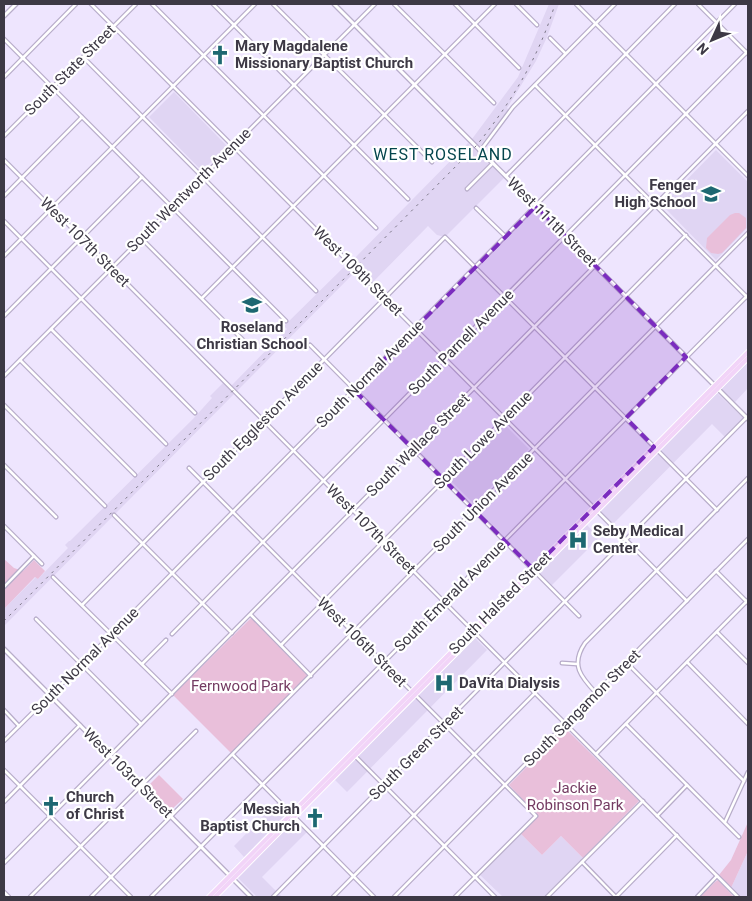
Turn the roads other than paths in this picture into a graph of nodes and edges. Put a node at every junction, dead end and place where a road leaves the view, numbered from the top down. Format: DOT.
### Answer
graph roads {
  1 [pos="16,4"];
  2 [pos="76,4"];
  3 [pos="91,4"];
  4 [pos="136,4"];
  5 [pos="152,4"];
  6 [pos="213,4"];
  7 [pos="255,4"];
  8 [pos="274,4"];
  9 [pos="334,4"];
  10 [pos="375,4"];
  11 [pos="394,4"];
  12 [pos="455,4"];
  13 [pos="495,4"];
  14 [pos="516,4"];
  15 [pos="576,4"];
  16 [pos="615,4"];
  17 [pos="675,4"];
  18 [pos="698,4"];
  19 [pos="735,4"];
  20 [pos="4,16"];
  21 [pos="716,22"];
  22 [pos="596,23"];
  23 [pos="355,24"];
  24 [pos="475,24"];
  25 [pos="234,25"];
  26 [pos="537,25"];
  27 [pos="113,26"];
  28 [pos="550,38"];
  29 [pos="4,39"];
  30 [pos="748,52"];
  31 [pos="445,54"];
  32 [pos="566,54"];
  33 [pos="626,54"];
  34 [pos="324,55"];
  35 [pos="204,56"];
  36 [pos="83,57"];
  37 [pos="22,58"];
  38 [pos="520,68"];
  39 [pos="4,77"];
  40 [pos="656,84"];
  41 [pos="294,85"];
  42 [pos="415,85"];
  43 [pos="535,85"];
  44 [pos="173,86"];
  45 [pos="52,88"];
  46 [pos="494,103"];
  47 [pos="748,112"];
  48 [pos="686,114"];
  49 [pos="384,115"];
  50 [pos="566,115"];
  51 [pos="264,116"];
  52 [pos="82,117"];
  53 [pos="142,117"];
  54 [pos="4,136"];
  55 [pos="716,144"];
  56 [pos="354,145"];
  57 [pos="596,145"];
  58 [pos="233,146"];
  59 [pos="112,147"];
  60 [pos="480,151"];
  61 [pos="4,160"];
  62 [pos="432,162"];
  63 [pos="493,163"];
  64 [pos="748,174"];
  65 [pos="626,175"];
  66 [pos="323,176"];
  67 [pos="506,176"];
  68 [pos="142,177"];
  69 [pos="202,177"];
  70 [pos="22,178"];
  71 [pos="467,189"];
  72 [pos="4,196"];
  73 [pos="408,199"];
  74 [pos="656,205"];
  75 [pos="293,206"];
  76 [pos="536,206"];
  77 [pos="172,207"];
  78 [pos="52,208"];
  79 [pos="476,208"];
  80 [pos="4,221"];
  81 [pos="376,228"];
  82 [pos="748,233"];
  83 [pos="686,235"];
  84 [pos="506,236"];
  85 [pos="566,236"];
  86 [pos="262,237"];
  87 [pos="81,238"];
  88 [pos="142,238"];
  89 [pos="21,239"];
  90 [pos="4,256"];
  91 [pos="595,266"];
  92 [pos="716,266"];
  93 [pos="232,267"];
  94 [pos="475,267"];
  95 [pos="51,268"];
  96 [pos="112,268"];
  97 [pos="316,291"];
  98 [pos="626,296"];
  99 [pos="748,296"];
  100 [pos="505,297"];
  101 [pos="81,298"];
  102 [pos="202,298"];
  103 [pos="384,298"];
  104 [pos="4,316"];
  105 [pos="286,321"];
  106 [pos="535,327"];
  107 [pos="656,327"];
  108 [pos="415,328"];
  109 [pos="51,329"];
  110 [pos="246,343"];
  111 [pos="310,346"];
  112 [pos="748,352"];
  113 [pos="686,357"];
  114 [pos="445,358"];
  115 [pos="565,358"];
  116 [pos="748,358"];
  117 [pos="324,359"];
  118 [pos="20,360"];
  119 [pos="4,376"];
  120 [pos="716,387"];
  121 [pos="474,388"];
  122 [pos="595,388"];
  123 [pos="354,390"];
  124 [pos="4,404"];
  125 [pos="195,412"];
  126 [pos="626,418"];
  127 [pos="748,418"];
  128 [pos="505,419"];
  129 [pos="384,420"];
  130 [pos="264,421"];
  131 [pos="166,444"];
  132 [pos="535,449"];
  133 [pos="656,449"];
  134 [pos="414,450"];
  135 [pos="294,451"];
  136 [pos="4,465"];
  137 [pos="189,468"];
  138 [pos="135,475"];
  139 [pos="686,479"];
  140 [pos="748,479"];
  141 [pos="444,480"];
  142 [pos="565,480"];
  143 [pos="324,481"];
  144 [pos="203,482"];
  145 [pos="105,506"];
  146 [pos="474,510"];
  147 [pos="595,510"];
  148 [pos="717,510"];
  149 [pos="353,511"];
  150 [pos="233,512"];
  151 [pos="114,515"];
  152 [pos="56,517"];
  153 [pos="4,526"];
  154 [pos="748,539"];
  155 [pos="626,540"];
  156 [pos="384,541"];
  157 [pos="505,541"];
  158 [pos="263,542"];
  159 [pos="142,543"];
  160 [pos="34,556"];
  161 [pos="42,564"];
  162 [pos="535,571"];
  163 [pos="656,571"];
  164 [pos="716,571"];
  165 [pos="293,572"];
  166 [pos="414,572"];
  167 [pos="172,573"];
  168 [pos="53,576"];
  169 [pos="4,587"];
  170 [pos="687,601"];
  171 [pos="748,601"];
  172 [pos="444,602"];
  173 [pos="566,602"];
  174 [pos="202,603"];
  175 [pos="323,603"];
  176 [pos="82,605"];
  177 [pos="251,615"];
  178 [pos="579,616"];
  179 [pos="36,619"];
  180 [pos="474,632"];
  181 [pos="717,632"];
  182 [pos="232,633"];
  183 [pos="353,633"];
  184 [pos="112,634"];
  185 [pos="172,634"];
  186 [pos="166,640"];
  187 [pos="281,645"];
  188 [pos="4,649"];
  189 [pos="626,662"];
  190 [pos="687,662"];
  191 [pos="384,663"];
  192 [pos="505,663"];
  193 [pos="562,663"];
  194 [pos="748,663"];
  195 [pos="81,664"];
  196 [pos="142,664"];
  197 [pos="577,664"];
  198 [pos="311,676"];
  199 [pos="535,693"];
  200 [pos="596,693"];
  201 [pos="657,693"];
  202 [pos="172,694"];
  203 [pos="414,694"];
  204 [pos="50,695"];
  205 [pos="4,710"];
  206 [pos="141,724"];
  207 [pos="444,724"];
  208 [pos="565,724"];
  209 [pos="626,724"];
  210 [pos="748,724"];
  211 [pos="80,725"];
  212 [pos="20,726"];
  213 [pos="196,731"];
  214 [pos="4,742"];
  215 [pos="474,754"];
  216 [pos="596,754"];
  217 [pos="232,755"];
  218 [pos="354,755"];
  219 [pos="110,756"];
  220 [pos="4,770"];
  221 [pos="748,772"];
  222 [pos="744,780"];
  223 [pos="384,785"];
  224 [pos="505,785"];
  225 [pos="687,785"];
  226 [pos="20,786"];
  227 [pos="141,786"];
  228 [pos="263,786"];
  229 [pos="643,801"];
  230 [pos="4,802"];
  231 [pos="293,816"];
  232 [pos="414,816"];
  233 [pos="657,816"];
  234 [pos="50,817"];
  235 [pos="171,817"];
  236 [pos="724,822"];
  237 [pos="677,836"];
  238 [pos="739,837"];
  239 [pos="323,846"];
  240 [pos="444,846"];
  241 [pos="80,847"];
  242 [pos="201,847"];
  243 [pos="582,862"];
  244 [pos="4,863"];
  245 [pos="717,876"];
  246 [pos="111,877"];
  247 [pos="354,877"];
  248 [pos="475,877"];
  249 [pos="232,878"];
  250 [pos="4,892"];
  251 [pos="9,897"];
  252 [pos="30,897"];
  253 [pos="91,897"];
  254 [pos="131,897"];
  255 [pos="152,897"];
  256 [pos="209,897"];
  257 [pos="215,897"];
  258 [pos="251,897"];
  259 [pos="273,897"];
  260 [pos="334,897"];
  261 [pos="374,897"];
  262 [pos="394,897"];
  263 [pos="455,897"];
  264 [pos="495,897"];
  265 [pos="547,897"];
  266 [pos="616,897"];
  267 [pos="696,897"];
  268 [pos="738,897"];
  1 -- 20 [label="main road"];
  2 -- 37 [label="street"];
  3 -- 27 [label="street, West 109th Street"];
  4 -- 27 [label="street, South State Street"];
  5 -- 35 [label="street"];
  6 -- 25 [label="street"];
  7 -- 25 [label="street"];
  8 -- 34 [label="street"];
  9 -- 23 [label="main road, West 111th Street"];
  10 -- 23 [label="street, South Wentworth Avenue"];
  11 -- 31 [label="street"];
  12 -- 24 [label="street"];
  13 -- 24 [label="street"];
  14 -- 26 [label="street"];
  15 -- 22 [label="street"];
  16 -- 22 [label="street"];
  17 -- 33 [label="street"];
  18 -- 21 [label="street"];
  19 -- 21 [label="street, South Normal Avenue"];
  21 -- 30 [label="street"];
  21 -- 40 [label="street, South Normal Avenue"];
  22 -- 32 [label="street"];
  22 -- 33 [label="street"];
  23 -- 34 [label="street, South Wentworth Avenue"];
  23 -- 42 [label="main road, West 111th Street"];
  24 -- 31 [label="street"];
  24 -- 38 [label="street"];
  25 -- 35 [label="street"];
  25 -- 41 [label="street"];
  27 -- 36 [label="street, South State Street"];
  27 -- 44 [label="street, West 109th Street"];
  28 -- 32 [label="street"];
  29 -- 37 [label="street"];
  30 -- 48 [label="street, South Parnell Avenue"];
  31 -- 42 [label="street"];
  31 -- 46 [label="street"];
  32 -- 43 [label="street"];
  33 -- 40 [label="street"];
  33 -- 50 [label="street"];
  34 -- 41 [label="street, South Wentworth Avenue"];
  34 -- 49 [label="street"];
  35 -- 44 [label="street"];
  35 -- 51 [label="street"];
  36 -- 45 [label="street, South State Street"];
  36 -- 53 [label="street"];
  37 -- 39 [label="street"];
  37 -- 45 [label="street"];
  40 -- 48 [label="street"];
  40 -- 57 [label="street, South Normal Avenue"];
  41 -- 51 [label="street, South Wentworth Avenue"];
  41 -- 56 [label="street"];
  42 -- 49 [label="street"];
  42 -- 60 [label="main road, West 111th Street"];
  43 -- 50 [label="street"];
  43 -- 60 [label="street"];
  44 -- 53 [label="street"];
  44 -- 58 [label="street, West 109th Street"];
  45 -- 52 [label="street"];
  45 -- 54 [label="street, South State Street"];
  47 -- 55 [label="street, South Wallace Street"];
  48 -- 55 [label="street"];
  48 -- 65 [label="street, South Parnell Avenue"];
  49 -- 56 [label="street"];
  49 -- 62 [label="street"];
  50 -- 57 [label="street"];
  50 -- 67 [label="street"];
  51 -- 58 [label="street, South Wentworth Avenue"];
  51 -- 66 [label="street"];
  52 -- 59 [label="street"];
  52 -- 70 [label="street"];
  53 -- 59 [label="street"];
  53 -- 69 [label="street"];
  55 -- 64 [label="street"];
  55 -- 74 [label="street, South Wallace Street"];
  56 -- 66 [label="street"];
  56 -- 73 [label="street"];
  57 -- 65 [label="street"];
  57 -- 76 [label="street, South Normal Avenue"];
  58 -- 69 [label="street, South Wentworth Avenue"];
  58 -- 75 [label="street, West 109th Street"];
  59 -- 68 [label="street"];
  59 -- 78 [label="street"];
  60 -- 63 [label="main road, West 111th Street"];
  61 -- 70 [label="street, West 107th Street"];
  63 -- 67 [label="main road, West 111th Street"];
  63 -- 71 [label="street"];
  65 -- 74 [label="street"];
  65 -- 85 [label="street, South Parnell Avenue"];
  66 -- 75 [label="street"];
  66 -- 81 [label="street"];
  67 -- 76 [label="main road, West 111th Street"];
  68 -- 77 [label="street"];
  68 -- 87 [label="street"];
  69 -- 77 [label="street, South Wentworth Avenue"];
  69 -- 86 [label="street"];
  70 -- 72 [label="street"];
  70 -- 78 [label="street, West 107th Street"];
  74 -- 83 [label="street"];
  74 -- 91 [label="street, South Wallace Street"];
  75 -- 86 [label="street"];
  75 -- 103 [label="street, West 109th Street"];
  76 -- 84 [label="street, South Normal Avenue"];
  76 -- 85 [label="main road, West 111th Street"];
  77 -- 88 [label="street, South Wentworth Avenue"];
  77 -- 93 [label="street"];
  78 -- 87 [label="street, West 107th Street"];
  78 -- 89 [label="street"];
  79 -- 84 [label="street"];
  80 -- 89 [label="street"];
  82 -- 92 [label="street, South Union Avenue"];
  83 -- 92 [label="street"];
  83 -- 98 [label="street, South Lowe Avenue"];
  84 -- 94 [label="street, South Normal Avenue"];
  85 -- 91 [label="main road, West 111th Street"];
  85 -- 100 [label="street, South Parnell Avenue"];
  86 -- 93 [label="street"];
  86 -- 97 [label="street"];
  87 -- 95 [label="street"];
  87 -- 96 [label="street, West 107th Street"];
  88 -- 96 [label="street, South Wentworth Avenue"];
  88 -- 102 [label="street"];
  89 -- 90 [label="street"];
  89 -- 95 [label="street"];
  91 -- 98 [label="main road, West 111th Street"];
  91 -- 106 [label="street, South Wallace Street"];
  92 -- 99 [label="street"];
  92 -- 107 [label="street, South Union Avenue"];
  93 -- 102 [label="street"];
  93 -- 105 [label="street"];
  94 -- 100 [label="street"];
  94 -- 103 [label="street, South Eggleston Avenue"];
  94 -- 108 [label="street, South Normal Avenue"];
  95 -- 101 [label="street"];
  95 -- 104 [label="street"];
  96 -- 101 [label="street, South Wentworth Avenue"];
  96 -- 130 [label="street, West 107th Street"];
  98 -- 107 [label="main road, West 111th Street"];
  98 -- 115 [label="street, South Lowe Avenue"];
  99 -- 113 [label="street, South Emerald Avenue"];
  100 -- 106 [label="street"];
  100 -- 114 [label="street, South Parnell Avenue"];
  101 -- 109 [label="street, South Wentworth Avenue"];
  101 -- 125 [label="street"];
  102 -- 110 [label="street"];
  103 -- 108 [label="street, West 109th Street"];
  103 -- 117 [label="street, South Eggleston Avenue"];
  106 -- 115 [label="street"];
  106 -- 121 [label="street, South Wallace Street"];
  107 -- 113 [label="main road, West 111th Street"];
  107 -- 122 [label="street, South Union Avenue"];
  108 -- 114 [label="street, West 109th Street"];
  108 -- 123 [label="street, South Normal Avenue"];
  109 -- 118 [label="street, South Wentworth Avenue"];
  109 -- 131 [label="street"];
  111 -- 117 [label="street"];
  112 -- 120 [label="main road, South Halsted Street"];
  113 -- 120 [label="main road, West 111th Street"];
  113 -- 126 [label="street, South Emerald Avenue"];
  114 -- 121 [label="street, West 109th Street"];
  114 -- 129 [label="street, South Parnell Avenue"];
  115 -- 122 [label="street"];
  115 -- 128 [label="street, South Lowe Avenue"];
  116 -- 120 [label="main road, South Halsted Street"];
  117 -- 123 [label="street"];
  117 -- 130 [label="street, South Eggleston Avenue"];
  118 -- 119 [label="street, South Wentworth Avenue"];
  118 -- 138 [label="street"];
  120 -- 127 [label="main road, West 111th Street"];
  120 -- 133 [label="main road, South Halsted Street"];
  121 -- 128 [label="street, West 109th Street"];
  121 -- 134 [label="street, South Wallace Street"];
  122 -- 126 [label="street"];
  122 -- 132 [label="street, South Union Avenue"];
  123 -- 129 [label="street"];
  123 -- 135 [label="street, South Normal Avenue"];
  124 -- 145 [label="street"];
  126 -- 133 [label="street"];
  126 -- 142 [label="street, South Emerald Avenue"];
  127 -- 139 [label="street, South Green Street"];
  128 -- 132 [label="street, West 109th Street"];
  128 -- 141 [label="street, South Lowe Avenue"];
  129 -- 134 [label="street"];
  129 -- 143 [label="street, South Parnell Avenue"];
  130 -- 135 [label="street, West 107th Street"];
  130 -- 144 [label="street, South Eggleston Avenue"];
  132 -- 142 [label="street, West 109th Street"];
  132 -- 146 [label="street, South Union Avenue"];
  133 -- 139 [label="street"];
  133 -- 147 [label="main road, South Halsted Street"];
  134 -- 141 [label="street"];
  134 -- 149 [label="street, South Wallace Street"];
  135 -- 143 [label="street, West 107th Street"];
  135 -- 150 [label="street, South Normal Avenue"];
  136 -- 152 [label="street"];
  137 -- 144 [label="street, West 106th Street"];
  139 -- 148 [label="street"];
  139 -- 155 [label="street, South Green Street"];
  140 -- 148 [label="street"];
  141 -- 146 [label="street"];
  141 -- 156 [label="street, South Lowe Avenue"];
  142 -- 147 [label="street, West 109th Street"];
  142 -- 157 [label="street, South Emerald Avenue"];
  143 -- 149 [label="street, West 107th Street"];
  143 -- 158 [label="street, South Parnell Avenue"];
  144 -- 150 [label="street, West 106th Street"];
  144 -- 159 [label="street, South Eggleston Avenue"];
  146 -- 157 [label="street"];
  146 -- 166 [label="street, South Union Avenue"];
  147 -- 155 [label="street, West 109th Street"];
  147 -- 162 [label="main road, South Halsted Street"];
  148 -- 163 [label="street"];
  149 -- 156 [label="street, West 107th Street"];
  149 -- 165 [label="street, South Wallace Street"];
  150 -- 158 [label="street, West 106th Street"];
  150 -- 167 [label="street, South Normal Avenue"];
  151 -- 159 [label="street"];
  153 -- 160 [label="street"];
  154 -- 164 [label="street, South Sangamon Street"];
  155 -- 163 [label="street, West 109th Street"];
  155 -- 173 [label="street, South Green Street"];
  156 -- 166 [label="street, West 107th Street"];
  156 -- 175 [label="street, South Lowe Avenue"];
  157 -- 162 [label="street"];
  157 -- 172 [label="street, South Emerald Avenue"];
  158 -- 165 [label="street, West 106th Street"];
  158 -- 174 [label="street, South Parnell Avenue"];
  159 -- 167 [label="street"];
  159 -- 176 [label="street, South Eggleston Avenue"];
  160 -- 161 [label="street"];
  160 -- 169 [label="street"];
  162 -- 173 [label="street"];
  162 -- 180 [label="main road, South Halsted Street"];
  163 -- 170 [label="street, West 109th Street"];
  163 -- 197 [label="street"];
  164 -- 170 [label="street, South Sangamon Street"];
  164 -- 171 [label="street"];
  165 -- 175 [label="street, West 106th Street"];
  165 -- 177 [label="street, South Wallace Street"];
  166 -- 172 [label="street, West 107th Street"];
  166 -- 183 [label="street, South Union Avenue"];
  167 -- 174 [label="street"];
  167 -- 184 [label="street, South Normal Avenue"];
  168 -- 176 [label="street"];
  170 -- 189 [label="street, South Sangamon Street"];
  171 -- 181 [label="street"];
  172 -- 180 [label="street, West 107th Street"];
  172 -- 191 [label="street, South Emerald Avenue"];
  173 -- 178 [label="street"];
  173 -- 192 [label="street, South Green Street"];
  174 -- 182 [label="street"];
  174 -- 185 [label="street, South Parnell Avenue"];
  175 -- 183 [label="street, West 106th Street"];
  175 -- 187 [label="street, South Lowe Avenue"];
  176 -- 184 [label="street"];
  177 -- 182 [label="street, South Wallace Street"];
  177 -- 187 [label="street"];
  179 -- 195 [label="street"];
  180 -- 192 [label="street, West 107th Street"];
  180 -- 203 [label="main road, South Halsted Street"];
  181 -- 190 [label="street"];
  181 -- 194 [label="street"];
  182 -- 202 [label="street, South Wallace Street"];
  183 -- 191 [label="street, West 106th Street"];
  183 -- 198 [label="street, South Union Avenue"];
  184 -- 195 [label="street, South Normal Avenue"];
  184 -- 196 [label="street"];
  186 -- 196 [label="street"];
  187 -- 198 [label="street"];
  188 -- 204 [label="main road, West 103rd Street"];
  189 -- 200 [label="street, South Sangamon Street"];
  189 -- 201 [label="street"];
  190 -- 201 [label="street"];
  190 -- 210 [label="street"];
  191 -- 203 [label="street, West 106th Street"];
  191 -- 228 [label="street, South Emerald Avenue"];
  192 -- 199 [label="street, West 107th Street"];
  192 -- 207 [label="street, South Green Street"];
  193 -- 197 [label="street"];
  195 -- 204 [label="street, South Normal Avenue"];
  195 -- 206 [label="street"];
  196 -- 202 [label="street"];
  197 -- 200 [label="street"];
  198 -- 217 [label="street, South Union Avenue"];
  199 -- 208 [label="street, West 107th Street"];
  199 -- 215 [label="street"];
  200 -- 208 [label="street, South Sangamon Street"];
  201 -- 209 [label="street"];
  201 -- 222 [label="street"];
  202 -- 206 [label="street, South Wallace Street"];
  203 -- 207 [label="street, West 106th Street"];
  203 -- 218 [label="main road, South Halsted Street"];
  204 -- 211 [label="main road, West 103rd Street"];
  204 -- 212 [label="street, South Normal Avenue"];
  205 -- 212 [label="street"];
  206 -- 219 [label="street, South Wallace Street"];
  207 -- 215 [label="street, West 106th Street"];
  207 -- 223 [label="street, South Green Street"];
  208 -- 216 [label="street, West 107th Street"];
  208 -- 224 [label="street, South Sangamon Street"];
  209 -- 216 [label="street"];
  209 -- 225 [label="street"];
  211 -- 219 [label="main road, West 103rd Street"];
  211 -- 226 [label="street"];
  212 -- 214 [label="street, South Normal Avenue"];
  213 -- 227 [label="street"];
  215 -- 224 [label="street, West 106th Street"];
  215 -- 232 [label="street"];
  216 -- 229 [label="street, West 107th Street"];
  217 -- 228 [label="street"];
  217 -- 235 [label="street, South Union Avenue"];
  218 -- 223 [label="street"];
  218 -- 231 [label="main road, South Halsted Street"];
  219 -- 227 [label="main road, West 103rd Street"];
  219 -- 234 [label="street, South Wallace Street"];
  220 -- 226 [label="street"];
  221 -- 222 [label="street"];
  222 -- 236 [label="street"];
  223 -- 232 [label="street"];
  223 -- 239 [label="street, South Green Street"];
  224 -- 240 [label="street, South Sangamon Street"];
  224 -- 248 [label="street, West 106th Street"];
  225 -- 233 [label="street"];
  225 -- 236 [label="street"];
  226 -- 230 [label="street"];
  226 -- 234 [label="street"];
  227 -- 235 [label="main road, West 103rd Street"];
  227 -- 241 [label="street"];
  228 -- 231 [label="street"];
  228 -- 242 [label="street, South Emerald Avenue"];
  229 -- 233 [label="street, West 107th Street"];
  229 -- 243 [label="street"];
  231 -- 239 [label="street"];
  231 -- 249 [label="main road, South Halsted Street"];
  232 -- 240 [label="street"];
  232 -- 247 [label="street"];
  233 -- 237 [label="street, West 107th Street"];
  234 -- 241 [label="street"];
  234 -- 244 [label="street, South Wallace Street"];
  235 -- 242 [label="main road, West 103rd Street"];
  235 -- 246 [label="street, South Union Avenue"];
  236 -- 238 [label="street"];
  237 -- 245 [label="street, West 107th Street"];
  237 -- 266 [label="street"];
  239 -- 247 [label="street"];
  239 -- 259 [label="street, South Green Street"];
  240 -- 248 [label="street"];
  240 -- 262 [label="street, South Sangamon Street"];
  241 -- 246 [label="street"];
  241 -- 252 [label="street"];
  242 -- 249 [label="main road, West 103rd Street"];
  242 -- 255 [label="street, South Emerald Avenue"];
  243 -- 265 [label="street"];
  243 -- 266 [label="street"];
  245 -- 267 [label="street"];
  245 -- 268 [label="street, West 107th Street"];
  246 -- 253 [label="street, South Union Avenue"];
  246 -- 254 [label="street"];
  247 -- 260 [label="street"];
  247 -- 261 [label="street"];
  248 -- 263 [label="street"];
  248 -- 264 [label="street"];
  249 -- 256 [label="main road, South Halsted Street"];
  249 -- 257 [label="main road, South Halsted Street"];
  249 -- 258 [label="main road, West 103rd Street"];
  250 -- 251 [label="street"];
}
